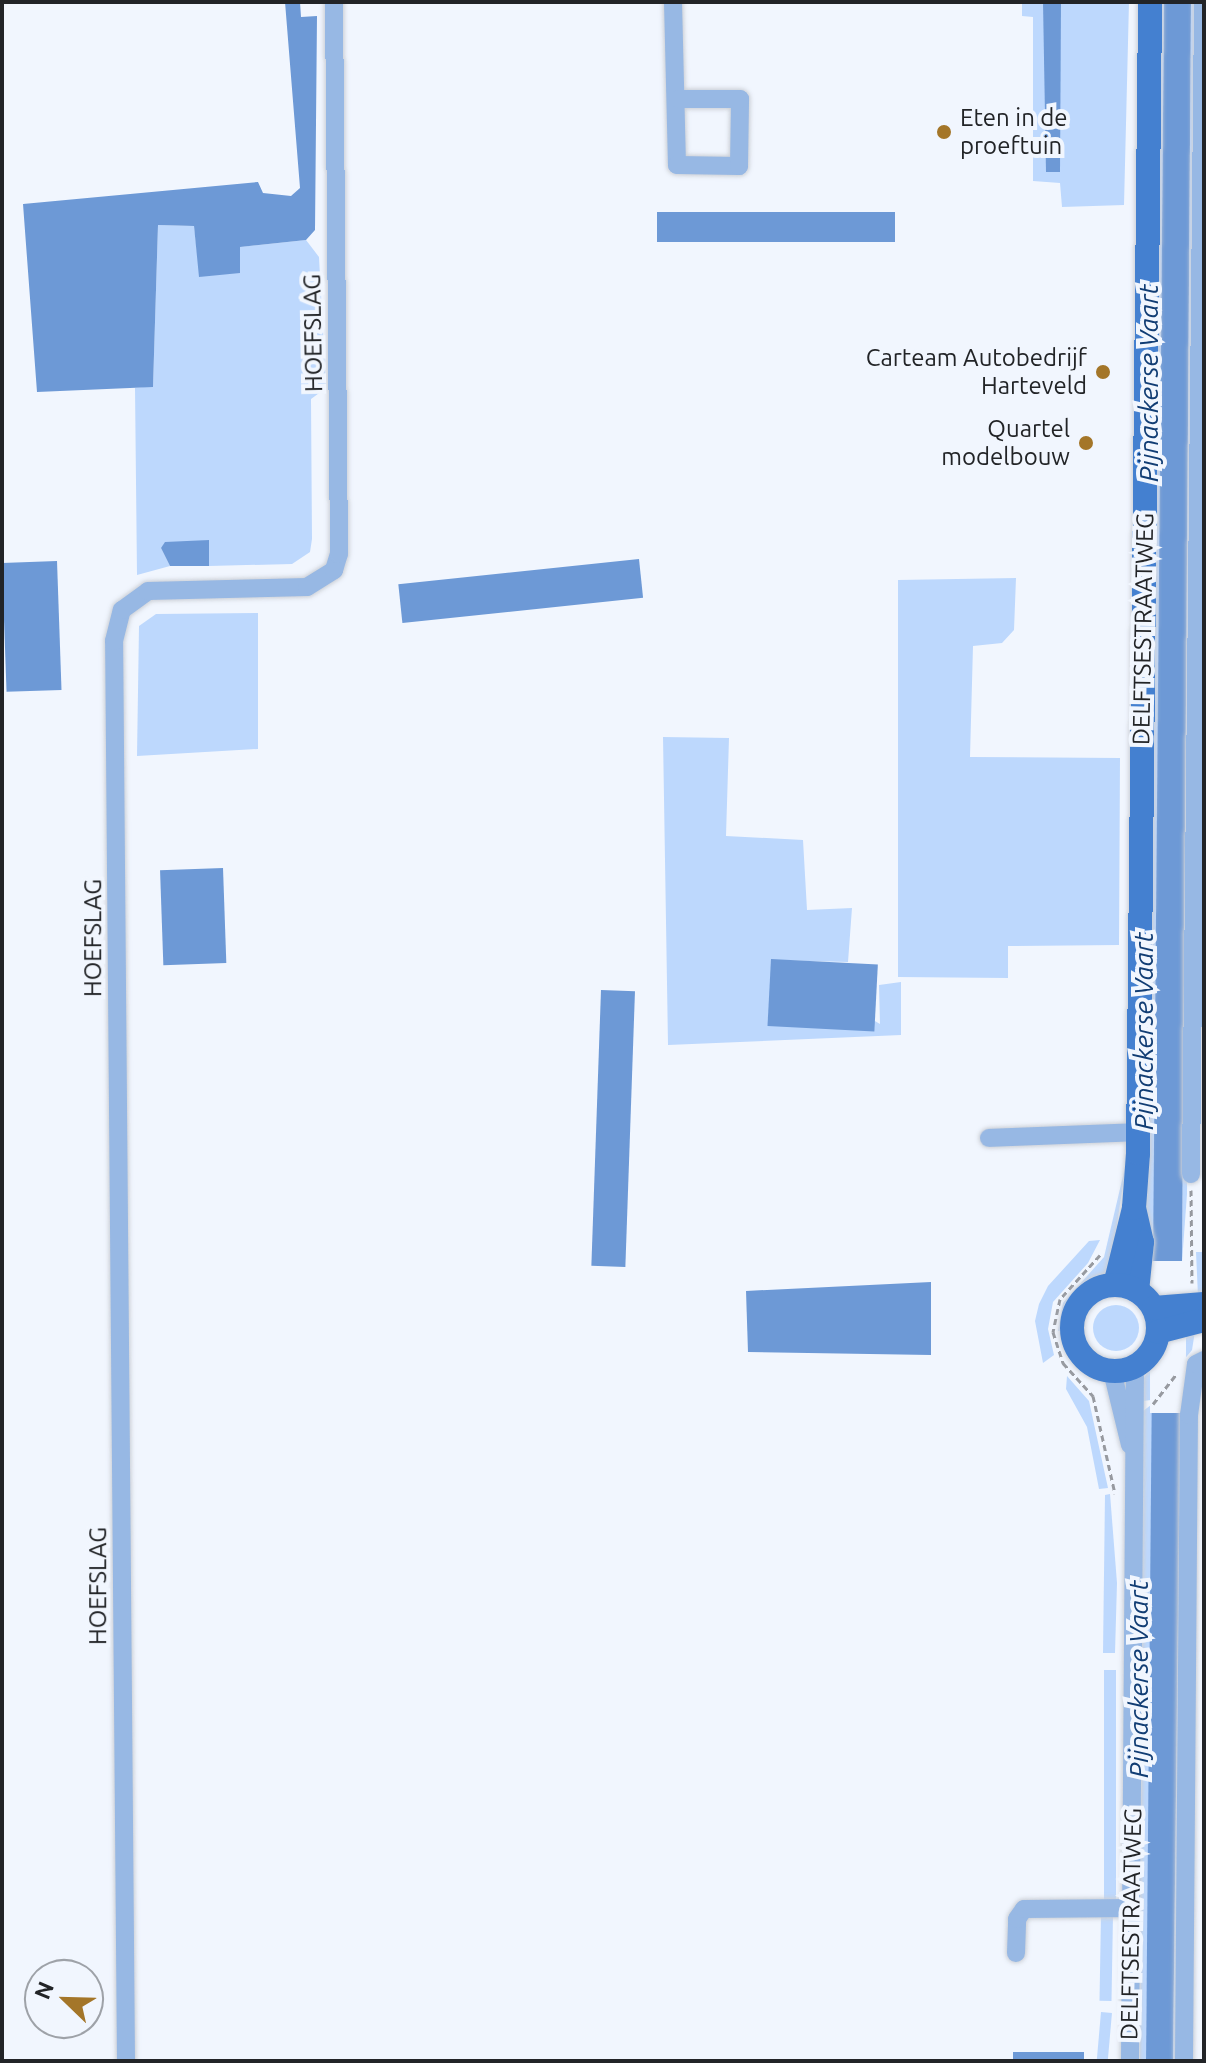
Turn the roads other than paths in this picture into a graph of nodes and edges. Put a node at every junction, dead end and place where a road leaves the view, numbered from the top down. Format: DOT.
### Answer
graph roads {
  1 [pos="334,2"];
  2 [pos="673,2"];
  3 [pos="1150,2"];
  4 [pos="1203,2"];
  5 [pos="678,99"];
  6 [pos="1138,1132"];
  7 [pos="989,1138"];
  8 [pos="1191,1174"];
  9 [pos="1143,1303"];
  10 [pos="1194,1311"];
  11 [pos="1132,1364"];
  12 [pos="1195,1364"];
  13 [pos="1132,1908"];
  14 [pos="1016,1953"];
  15 [pos="126,2061"];
  16 [pos="1130,2061"];
  17 [pos="1184,2061"];
  1 -- 15 [label="street, HOEFSLAG"];
  2 -- 5 [label="street"];
  3 -- 6 [label="main road, DELFTSESTRAATWEG"];
  4 -- 8 [label="street"];
  5 -- 5 [label="street"];
  6 -- 7 [label="street"];
  6 -- 9 [label="main road, DELFTSESTRAATWEG"];
  9 -- 10 [label="main road"];
  9 -- 11 [label="main road, DELFTSESTRAATWEG"];
  9 -- 11 [label="main road"];
  11 -- 13 [label="street, DELFTSESTRAATWEG"];
  12 -- 17 [label="street"];
  13 -- 14 [label="street"];
  13 -- 16 [label="street, DELFTSESTRAATWEG"];
}
